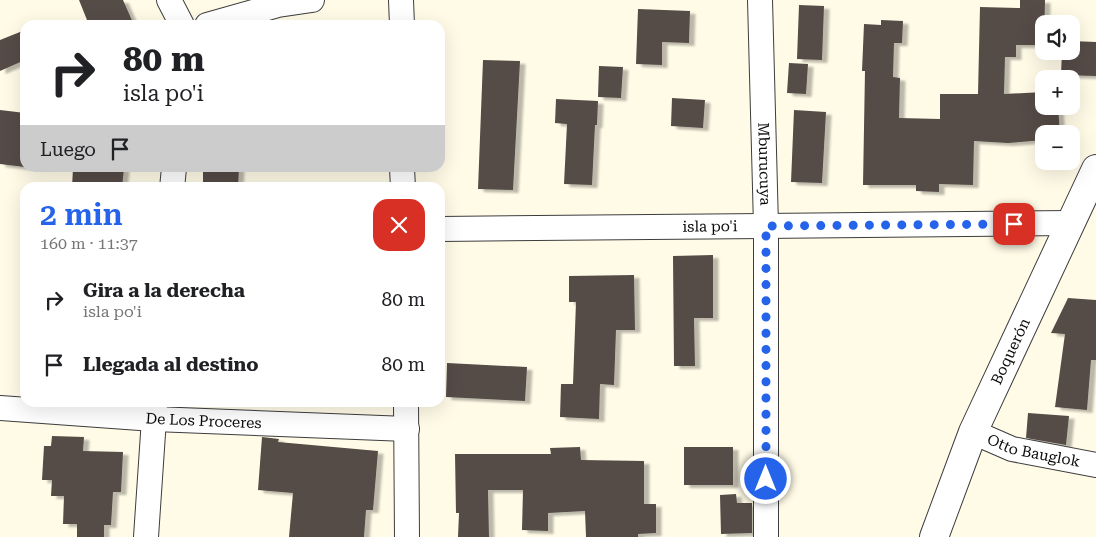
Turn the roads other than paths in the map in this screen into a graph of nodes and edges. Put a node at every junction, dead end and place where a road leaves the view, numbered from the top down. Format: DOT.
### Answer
graph roads {
  1 [pos="169,0"];
  2 [pos="312,0"];
  3 [pos="401,0"];
  4 [pos="760,0"];
  5 [pos="179,20"];
  6 [pos="225,20"];
  7 [pos="402,20"];
  8 [pos="1096,169"];
  9 [pos="1071,224"];
  10 [pos="766,226"];
  11 [pos="445,229"];
  12 [pos="406,407"];
  13 [pos="0,408"];
  14 [pos="154,411"];
  15 [pos="407,429"];
  16 [pos="973,432"];
  17 [pos="1096,465"];
  18 [pos="146,537"];
  19 [pos="407,537"];
  20 [pos="766,537"];
  21 [pos="934,537"];
  1 -- 5 [label="street"];
  2 -- 6 [label="street"];
  3 -- 7 [label="street"];
  4 -- 10 [label="street, Mburucuya"];
  8 -- 9 [label="street, Boquerón"];
  9 -- 10 [label="street, isla po'i"];
  9 -- 16 [label="street, Boquerón"];
  10 -- 11 [label="street, isla po'i"];
  10 -- 20 [label="street, Mburucuya"];
  12 -- 15 [label="street"];
  13 -- 14 [label="street, De Los Proceres"];
  14 -- 15 [label="street, De Los Proceres"];
  14 -- 18 [label="street"];
  15 -- 19 [label="street"];
  16 -- 17 [label="street, Otto Bauglok"];
  16 -- 21 [label="street, Boquerón"];
}
